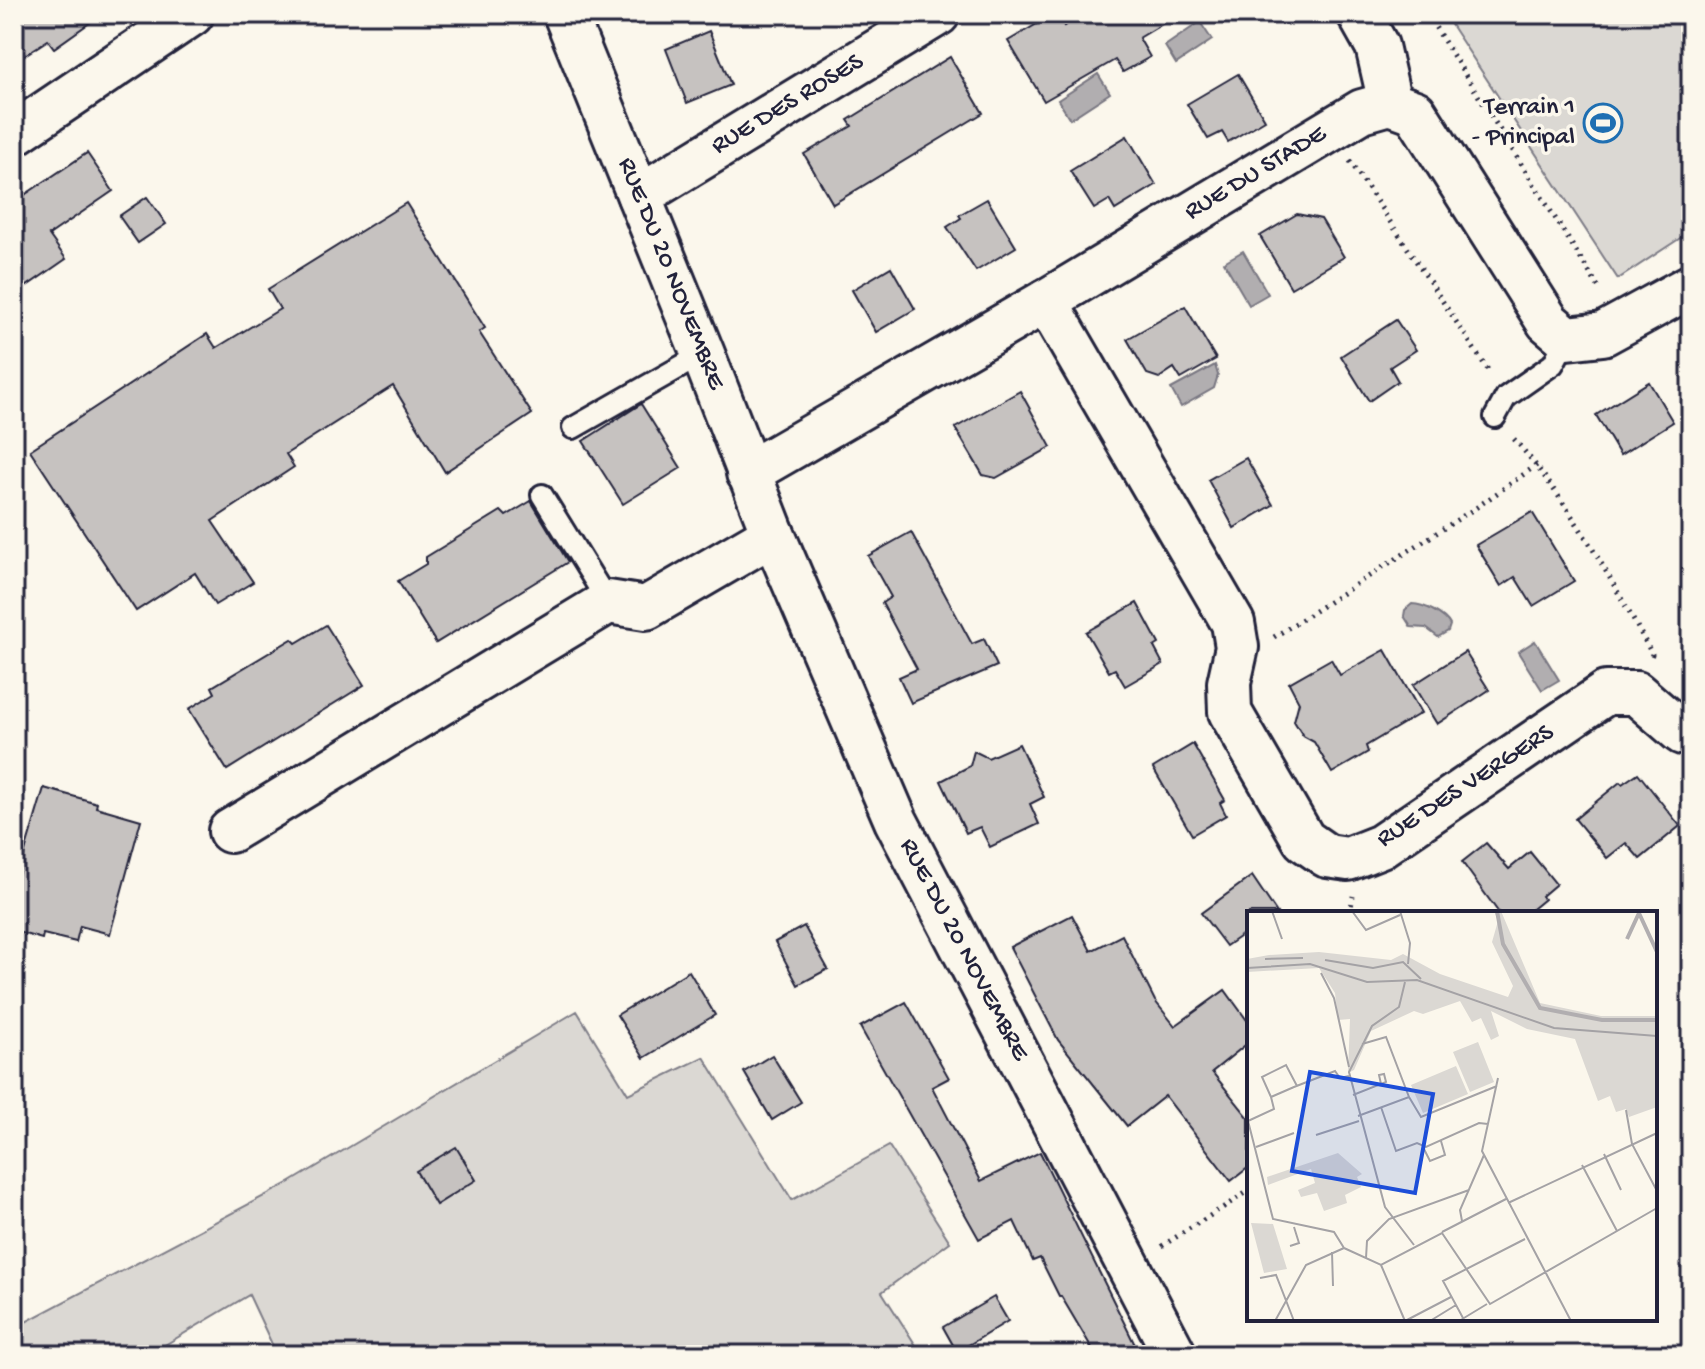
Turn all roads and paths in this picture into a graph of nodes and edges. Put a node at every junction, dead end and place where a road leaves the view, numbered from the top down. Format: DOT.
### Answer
graph roads {
  1 [pos="192,14"];
  2 [pos="565,14"];
  3 [pos="938,14"];
  4 [pos="1359,14"];
  5 [pos="1427,14"];
  6 [pos="1390,103"];
  7 [pos="1330,130"];
  8 [pos="14,134"];
  9 [pos="639,196"];
  10 [pos="1691,286"];
  11 [pos="1046,301"];
  12 [pos="1609,303"];
  13 [pos="1567,338"];
  14 [pos="703,354"];
  15 [pos="1506,397"];
  16 [pos="1495,417"];
  17 [pos="573,428"];
  18 [pos="748,473"];
  19 [pos="542,495"];
  20 [pos="773,534"];
  21 [pos="608,602"];
  22 [pos="1237,647"];
  23 [pos="1636,693"];
  24 [pos="1691,735"];
  25 [pos="230,831"];
  26 [pos="1247,1192"];
  27 [pos="1129,1267"];
  28 [pos="1175,1355"];
  1 -- 8 [label="street"];
  2 -- 9 [label="street, RUE DU 20 NOVEMBRE"];
  3 -- 9 [label="street, RUE DES ROSES"];
  4 -- 6 [label="street"];
  5 -- 12 [label="path"];
  6 -- 7 [label="street, RUE DU STADE"];
  6 -- 13 [label="street"];
  7 -- 11 [label="street, RUE DU STADE"];
  7 -- 15 [label="path"];
  9 -- 14 [label="street, RUE DU 20 NOVEMBRE"];
  10 -- 13 [label="street"];
  11 -- 18 [label="street, RUE DU STADE"];
  11 -- 22 [label="street, RUE DES VERGERS"];
  13 -- 15 [label="lane"];
  14 -- 17 [label="lane"];
  14 -- 18 [label="street, RUE DU 20 NOVEMBRE"];
  15 -- 16 [label="lane"];
  18 -- 20 [label="street, RUE DU 20 NOVEMBRE"];
  19 -- 21 [label="lane"];
  20 -- 21 [label="street"];
  20 -- 27 [label="street, RUE DU 20 NOVEMBRE"];
  21 -- 25 [label="street"];
  22 -- 23 [label="street, RUE DES VERGERS"];
  22 -- 23 [label="path"];
  23 -- 24 [label="street"];
  26 -- 27 [label="path"];
  27 -- 28 [label="street, RUE DU 20 NOVEMBRE"];
}
